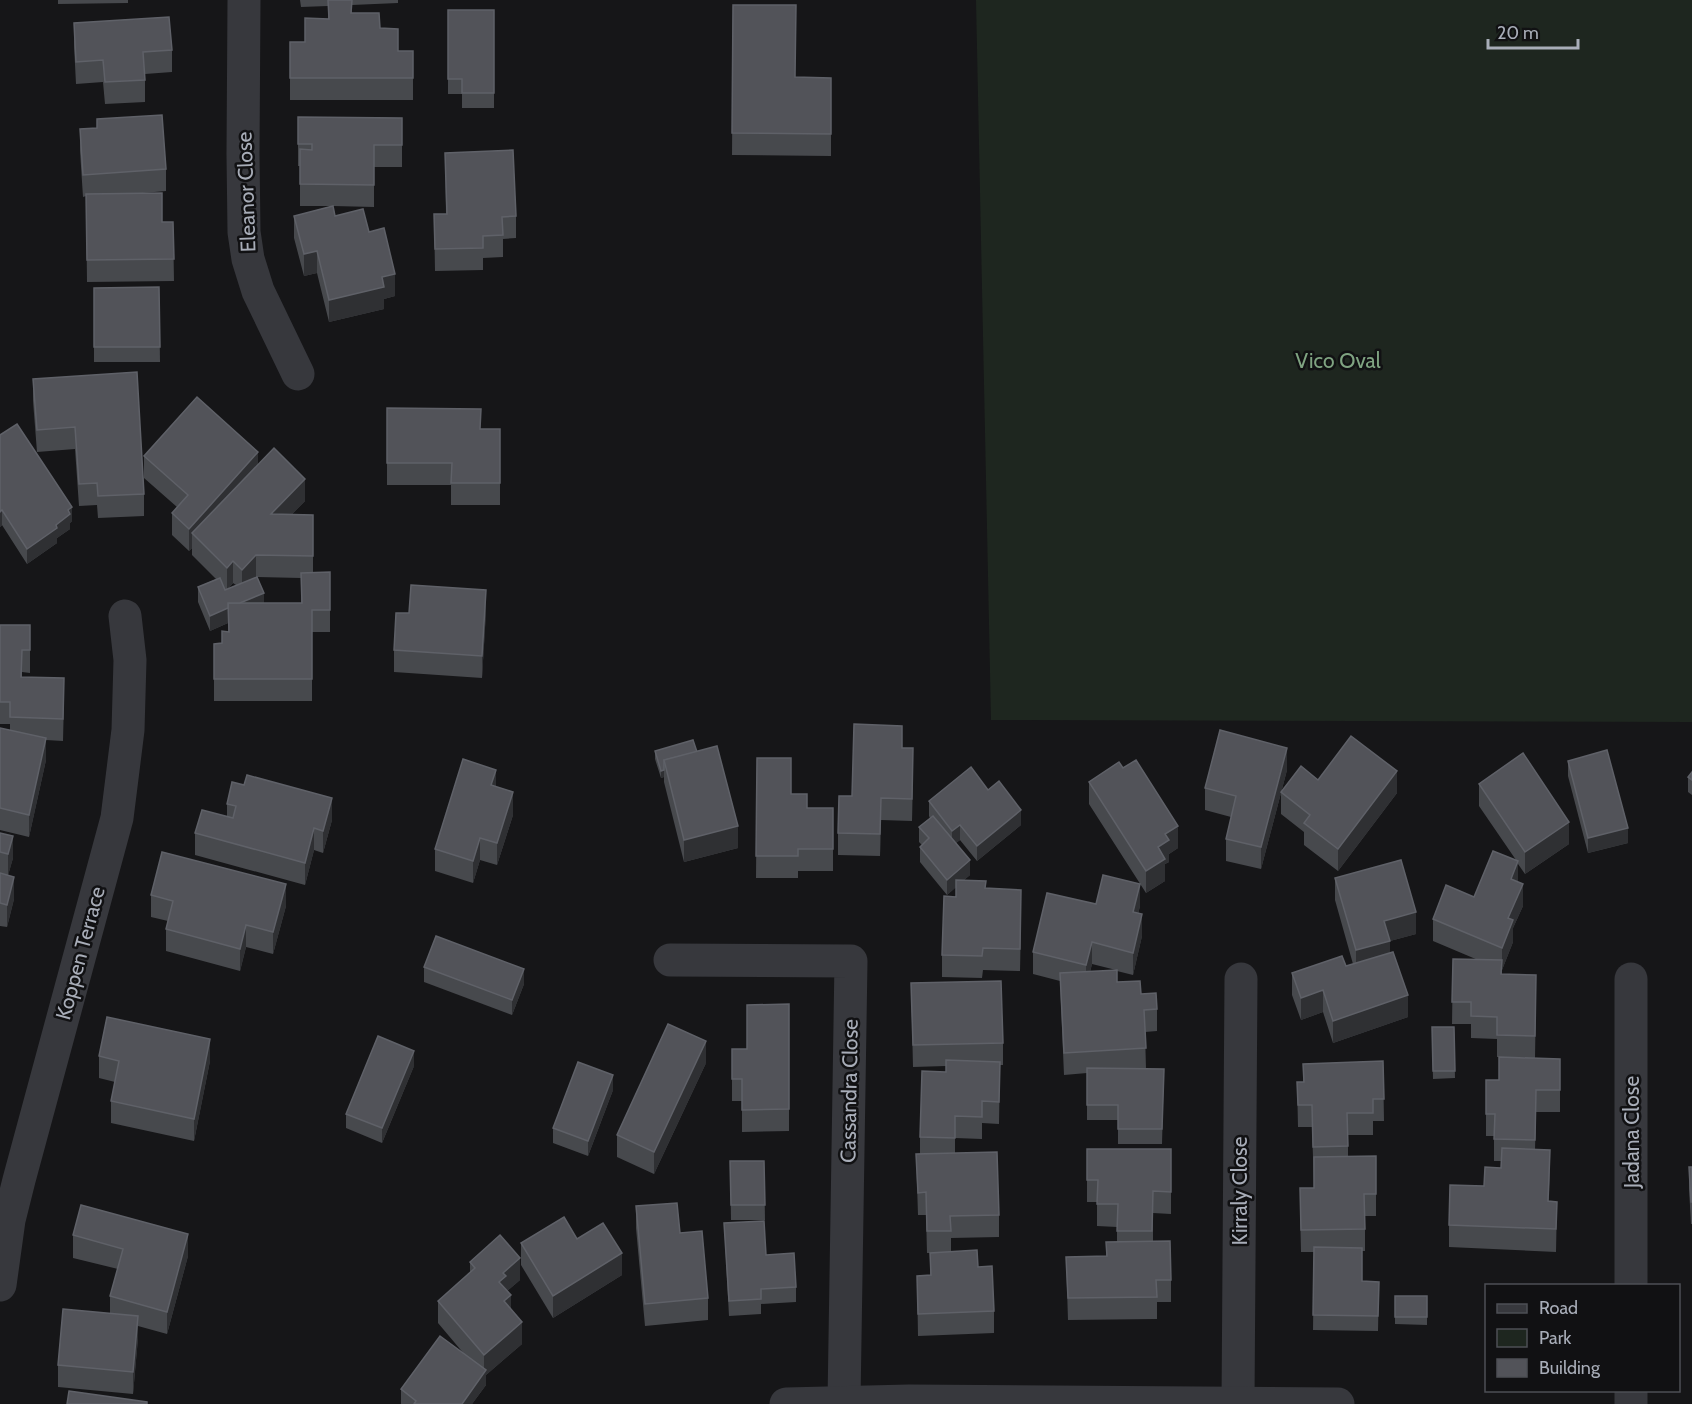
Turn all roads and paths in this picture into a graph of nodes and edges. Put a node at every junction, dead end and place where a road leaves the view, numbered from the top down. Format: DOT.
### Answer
graph roads {
  1 [pos="244,0"];
  2 [pos="298,374"];
  3 [pos="125,616"];
  4 [pos="670,960"];
  5 [pos="1240,979"];
  6 [pos="1631,979"];
  7 [pos="1631,1284"];
  8 [pos="0,1285"];
  9 [pos="844,1402"];
  10 [pos="1238,1403"];
  11 [pos="786,1404"];
  12 [pos="1338,1404"];
  1 -- 2 [label="street, Eleanor Close"];
  3 -- 8 [label="street, Koppen Terrace"];
  4 -- 9 [label="street, Cassandra Close"];
  5 -- 10 [label="street, Kirraly Close"];
  6 -- 7 [label="street, Jadana Close"];
  9 -- 10 [label="street"];
  9 -- 11 [label="street"];
  10 -- 12 [label="street"];
}
